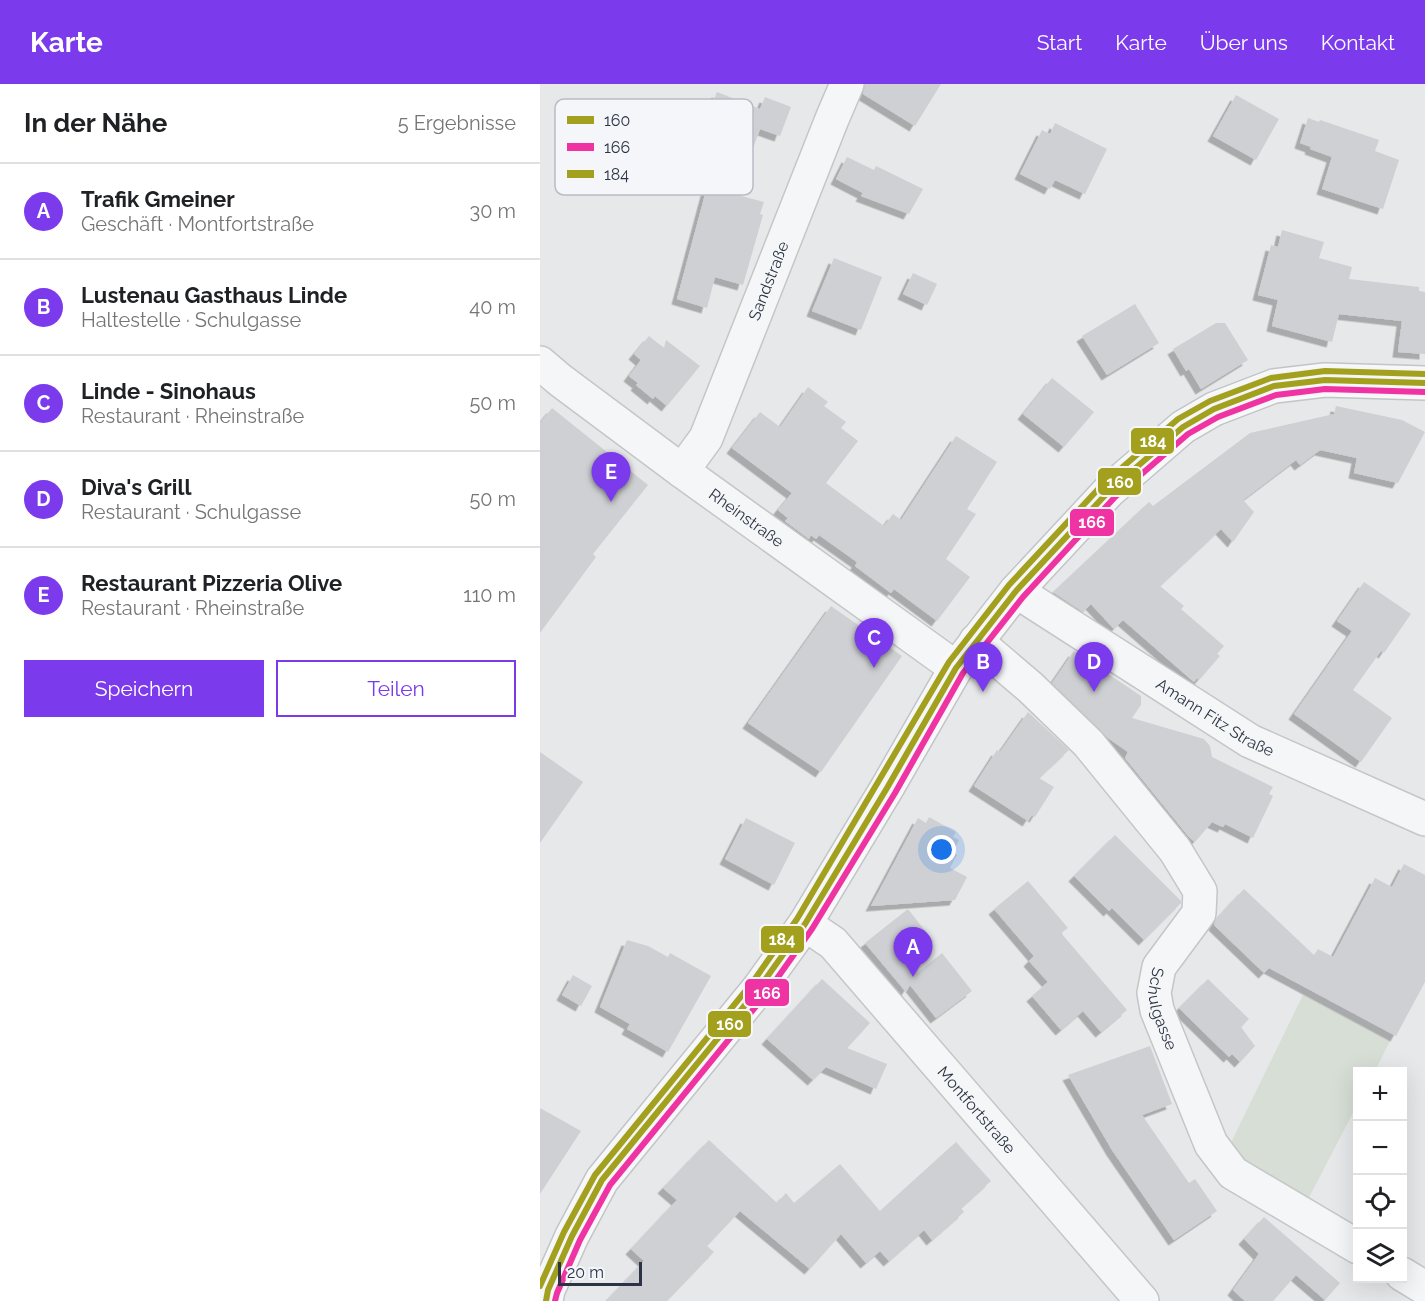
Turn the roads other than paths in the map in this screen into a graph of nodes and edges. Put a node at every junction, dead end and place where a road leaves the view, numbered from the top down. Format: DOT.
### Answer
graph roads {
  1 [pos="847,84"];
  2 [pos="540,363"];
  3 [pos="1425,383"];
  4 [pos="682,471"];
  5 [pos="1016,591"];
  6 [pos="976,641"];
  7 [pos="956,669"];
  8 [pos="1425,819"];
  9 [pos="805,924"];
  10 [pos="1353,1244"];
  11 [pos="1407,1277"];
  12 [pos="1425,1288"];
  13 [pos="544,1292"];
  14 [pos="1143,1301"];
  1 -- 4 [label="street, Sandstraße"];
  2 -- 4 [label="street, Rheinstraße"];
  3 -- 5 [label="main road"];
  4 -- 7 [label="street, Rheinstraße"];
  5 -- 6 [label="main road"];
  5 -- 8 [label="street, Amann Fitz Straße"];
  6 -- 7 [label="main road"];
  6 -- 10 [label="street, Schulgasse"];
  7 -- 9 [label="main road"];
  9 -- 13 [label="main road"];
  9 -- 14 [label="street, Montfortstraße"];
  11 -- 12 [label="street"];
}
